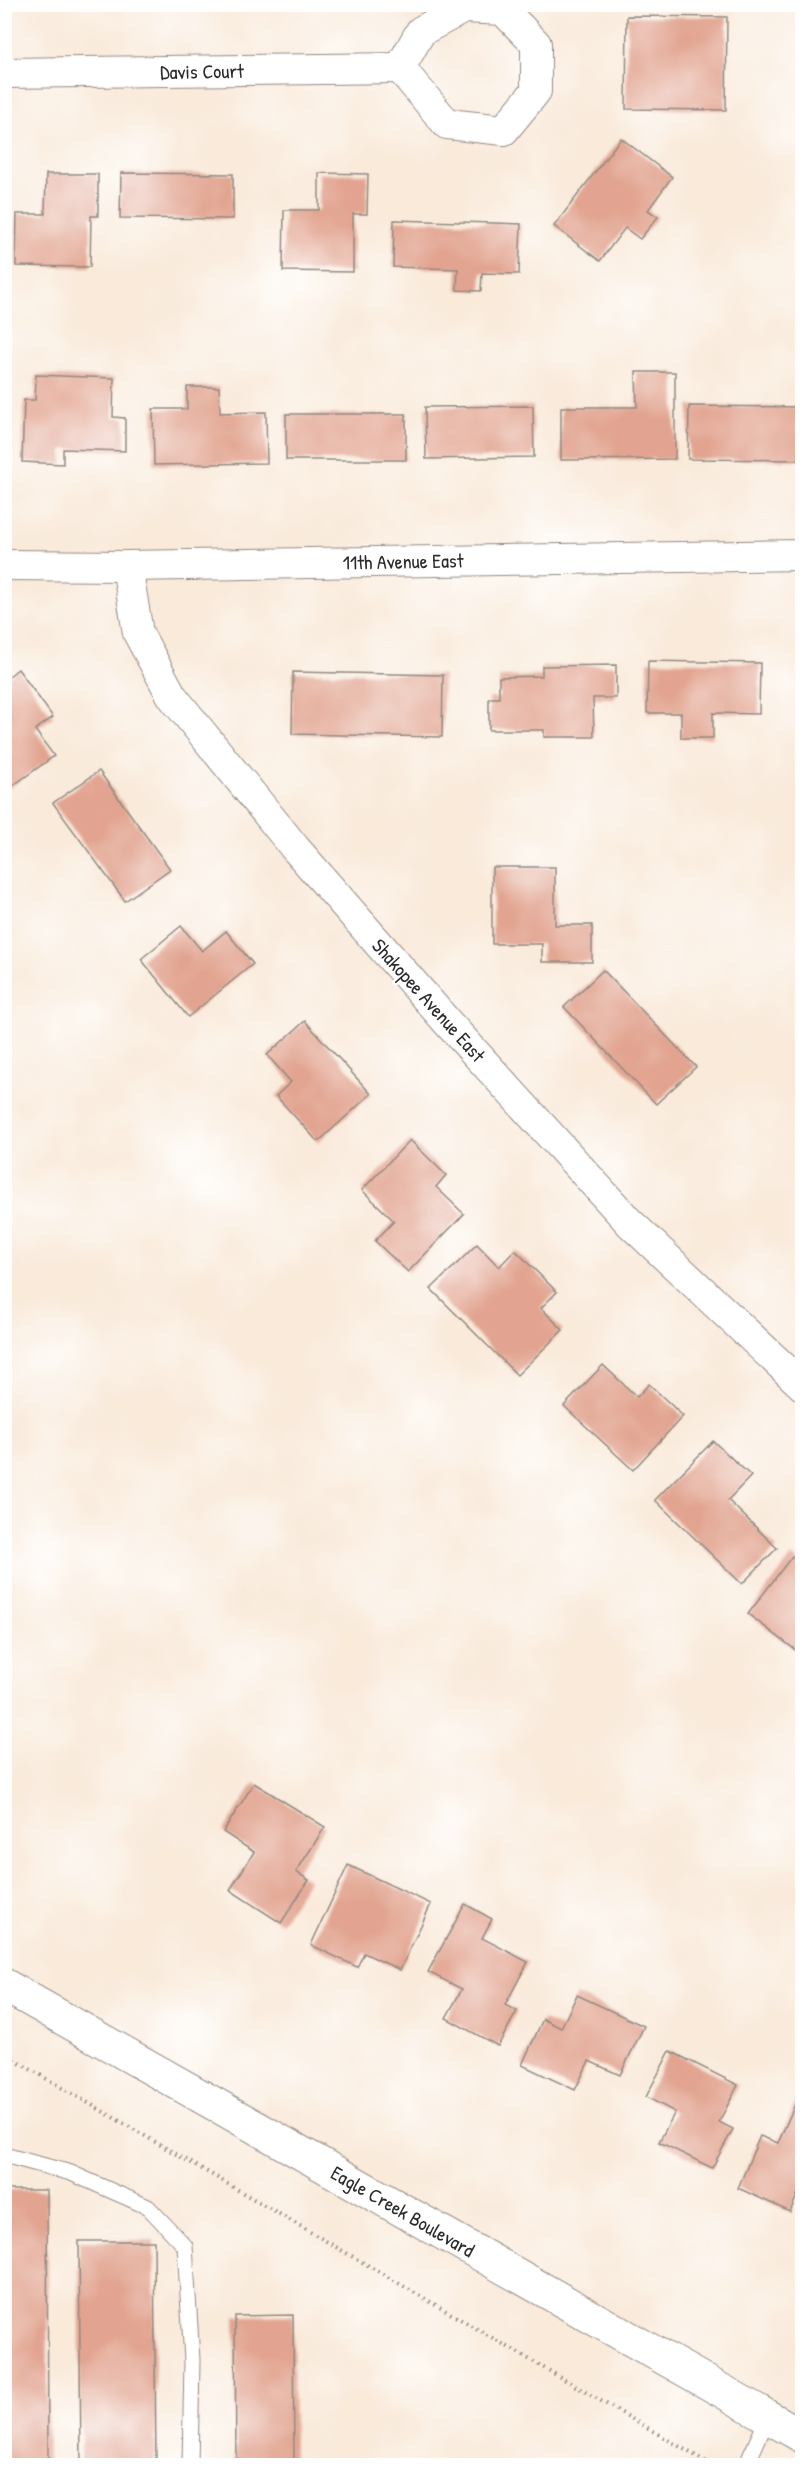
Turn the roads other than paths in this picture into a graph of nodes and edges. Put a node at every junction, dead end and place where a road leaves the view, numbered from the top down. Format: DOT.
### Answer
graph roads {
  1 [pos="400,68"];
  2 [pos="4,74"];
  3 [pos="802,555"];
  4 [pos="4,565"];
  5 [pos="127,566"];
  6 [pos="802,1386"];
  7 [pos="4,1985"];
  8 [pos="4,2155"];
  9 [pos="768,2417"];
  10 [pos="802,2436"];
  11 [pos="190,2466"];
  12 [pos="746,2466"];
  1 -- 1 [label="street"];
  1 -- 2 [label="street, Davis Court"];
  3 -- 5 [label="street, 11th Avenue East"];
  4 -- 5 [label="street, 11th Avenue East"];
  5 -- 6 [label="street, Shakopee Avenue East"];
  7 -- 9 [label="street, Eagle Creek Boulevard"];
  8 -- 11 [label="lane"];
  9 -- 10 [label="street, Eagle Creek Boulevard"];
  9 -- 12 [label="lane"];
}
